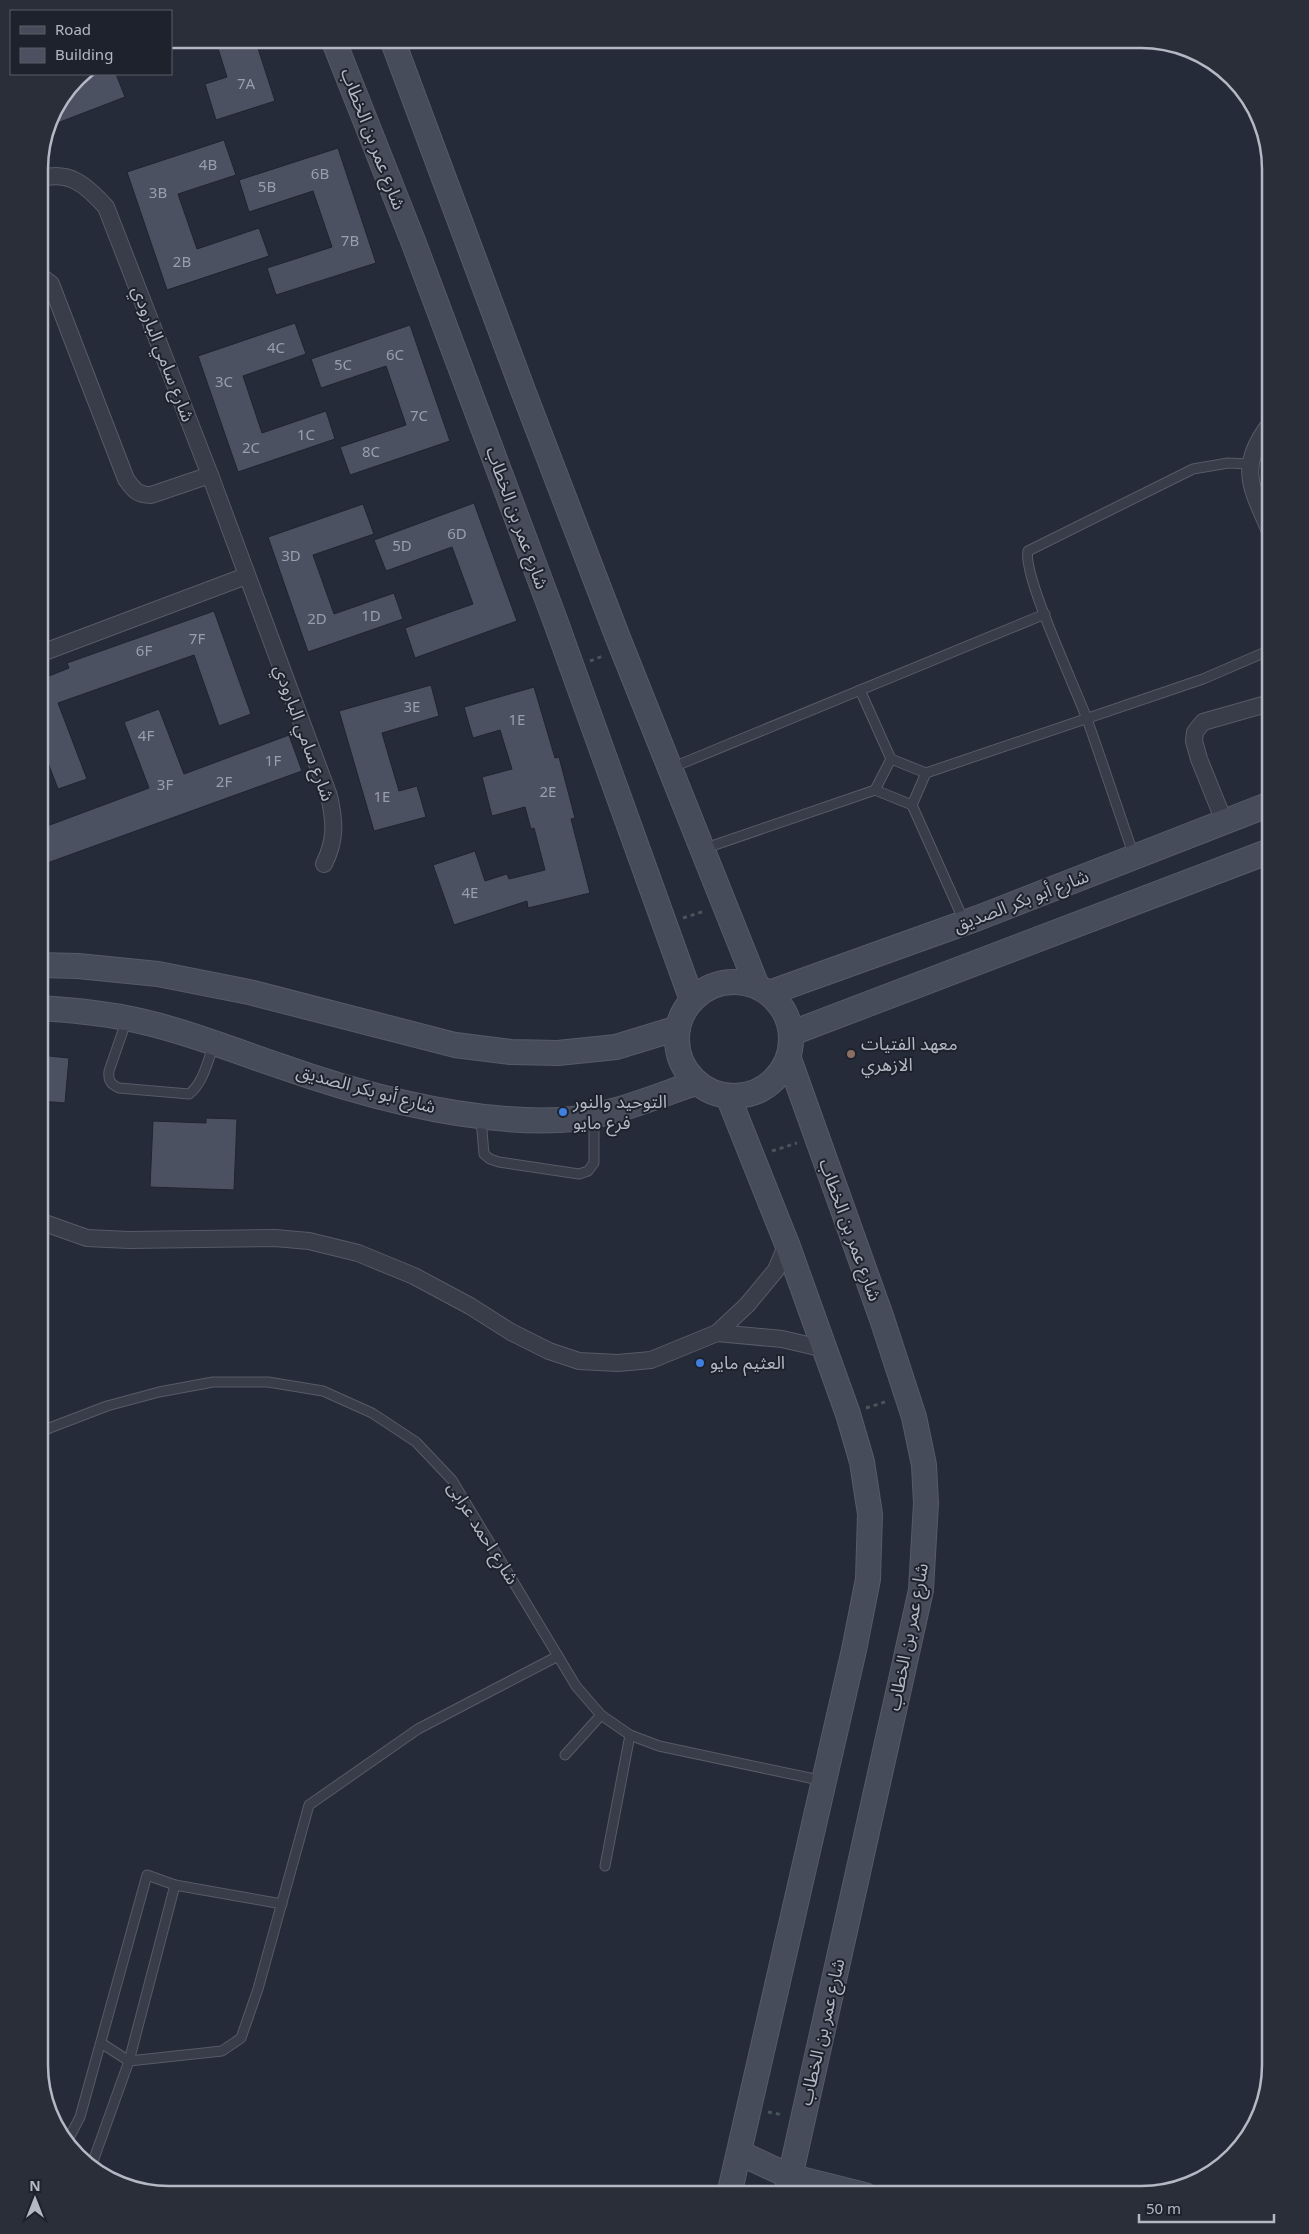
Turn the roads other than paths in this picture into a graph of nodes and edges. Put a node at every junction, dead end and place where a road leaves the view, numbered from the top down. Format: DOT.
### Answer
graph roads {
  1 [pos="337,48"];
  2 [pos="395,48"];
  3 [pos="48,179"];
  4 [pos="48,282"];
  5 [pos="1262,436"];
  6 [pos="1250,464"];
  7 [pos="210,475"];
  8 [pos="1262,512"];
  9 [pos="246,576"];
  10 [pos="1045,614"];
  11 [pos="48,651"];
  12 [pos="1262,654"];
  13 [pos="860,690"];
  14 [pos="1262,705"];
  15 [pos="1087,718"];
  16 [pos="891,759"];
  17 [pos="670,768"];
  18 [pos="926,773"];
  19 [pos="876,790"];
  20 [pos="912,805"];
  21 [pos="1262,807"];
  22 [pos="1224,821"];
  23 [pos="703,849"];
  24 [pos="1262,854"];
  25 [pos="1134,856"];
  26 [pos="324,864"];
  27 [pos="965,923"];
  28 [pos="48,965"];
  29 [pos="763,989"];
  30 [pos="692,1000"];
  31 [pos="48,1008"];
  32 [pos="128,1018"];
  33 [pos="678,1028"];
  34 [pos="792,1033"];
  35 [pos="216,1042"];
  36 [pos="789,1059"];
  37 [pos="695,1083"];
  38 [pos="728,1096"];
  39 [pos="594,1114"];
  40 [pos="480,1116"];
  41 [pos="48,1224"];
  42 [pos="787,1244"];
  43 [pos="717,1333"];
  44 [pos="825,1349"];
  45 [pos="48,1429"];
  46 [pos="558,1656"];
  47 [pos="601,1715"];
  48 [pos="630,1735"];
  49 [pos="565,1755"];
  50 [pos="824,1781"];
  51 [pos="605,1866"];
  52 [pos="175,1885"];
  53 [pos="282,1904"];
  54 [pos="101,2043"];
  55 [pos="129,2061"];
  56 [pos="70,2136"];
  57 [pos="740,2153"];
  58 [pos="94,2160"];
  59 [pos="732,2186"];
  60 [pos="788,2186"];
  1 -- 30 [label="street, شارع عمر بن الخطاب"];
  2 -- 17 [label="street"];
  3 -- 7 [label="street, شارع سامي البارودي"];
  4 -- 7 [label="street"];
  5 -- 6 [label="street"];
  6 -- 8 [label="street"];
  6 -- 10 [label="lane"];
  7 -- 9 [label="street, شارع سامي البارودي"];
  9 -- 11 [label="street"];
  9 -- 26 [label="street, شارع سامي البارودي"];
  10 -- 13 [label="lane"];
  10 -- 15 [label="lane"];
  12 -- 15 [label="lane"];
  13 -- 16 [label="lane"];
  13 -- 17 [label="lane"];
  14 -- 22 [label="street"];
  15 -- 18 [label="lane"];
  15 -- 25 [label="lane"];
  16 -- 18 [label="lane"];
  16 -- 19 [label="lane"];
  17 -- 23 [label="street"];
  18 -- 20 [label="lane"];
  19 -- 20 [label="lane"];
  19 -- 23 [label="lane"];
  20 -- 27 [label="lane"];
  21 -- 22 [label="street, شارع أبو بكر الصديق"];
  22 -- 25 [label="street, شارع أبو بكر الصديق"];
  23 -- 29 [label="street"];
  24 -- 34 [label="street"];
  25 -- 27 [label="street, شارع أبو بكر الصديق"];
  27 -- 29 [label="street, شارع أبو بكر الصديق"];
  28 -- 33 [label="street"];
  29 -- 30 [label="street"];
  29 -- 34 [label="street"];
  30 -- 33 [label="street"];
  31 -- 32 [label="street, شارع أبو بكر الصديق"];
  32 -- 35 [label="street, شارع أبو بكر الصديق"];
  32 -- 35 [label="lane"];
  33 -- 37 [label="street"];
  34 -- 36 [label="street"];
  35 -- 40 [label="street, شارع أبو بكر الصديق"];
  36 -- 38 [label="street"];
  36 -- 60 [label="street, شارع عمر بن الخطاب"];
  37 -- 38 [label="street"];
  37 -- 39 [label="street, شارع أبو بكر الصديق"];
  38 -- 42 [label="street"];
  39 -- 40 [label="street, شارع أبو بكر الصديق"];
  39 -- 40 [label="lane"];
  41 -- 43 [label="street"];
  42 -- 43 [label="street"];
  42 -- 44 [label="street"];
  43 -- 44 [label="street"];
  44 -- 50 [label="street"];
  45 -- 46 [label="lane, شارع احمد عرابى"];
  46 -- 47 [label="lane, شارع احمد عرابى"];
  46 -- 53 [label="lane"];
  47 -- 48 [label="lane, شارع احمد عرابى"];
  47 -- 49 [label="lane"];
  48 -- 50 [label="lane, شارع احمد عرابى"];
  48 -- 51 [label="lane"];
  50 -- 57 [label="street"];
  52 -- 53 [label="lane"];
  52 -- 54 [label="lane"];
  52 -- 55 [label="lane"];
  53 -- 55 [label="lane"];
  54 -- 55 [label="lane"];
  54 -- 56 [label="lane"];
  55 -- 58 [label="lane"];
  57 -- 59 [label="street"];
  57 -- 60 [label="street"];
}
